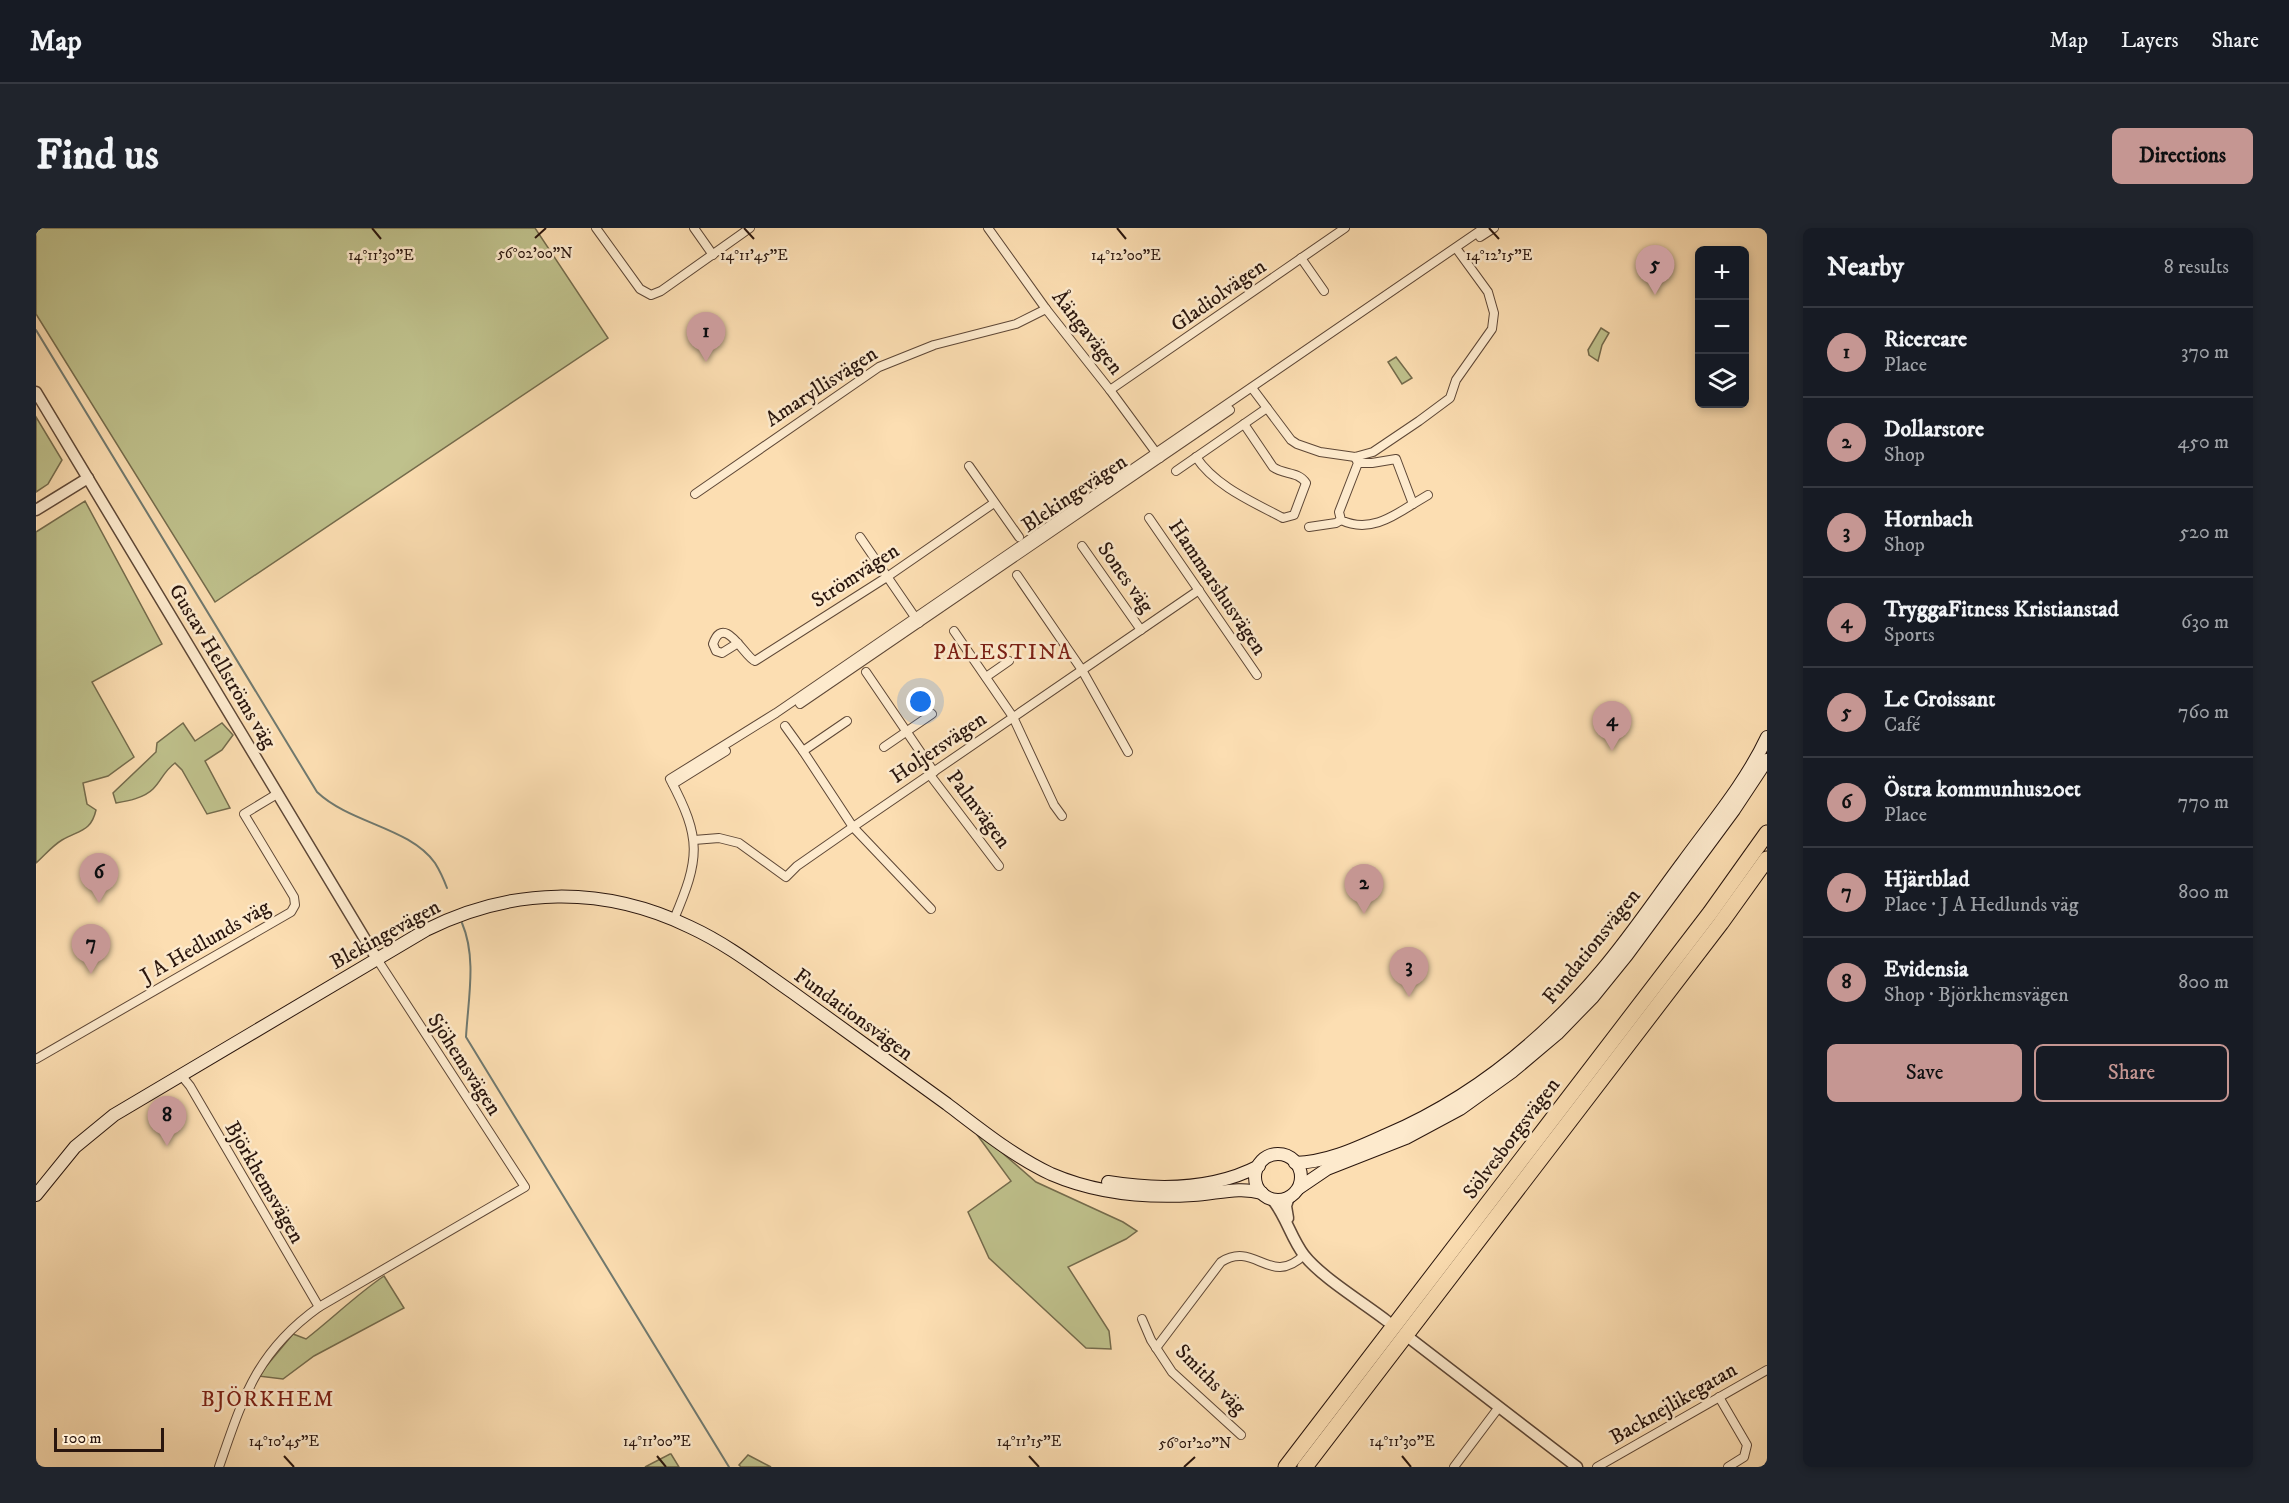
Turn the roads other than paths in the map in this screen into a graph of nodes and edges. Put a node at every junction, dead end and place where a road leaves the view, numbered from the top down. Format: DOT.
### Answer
graph roads {
  1 [pos="596,228"];
  2 [pos="694,228"];
  3 [pos="750,228"];
  4 [pos="987,228"];
  5 [pos="1345,228"];
  6 [pos="1484,228"];
  7 [pos="1494,228"];
  8 [pos="1458,250"];
  9 [pos="713,255"];
  10 [pos="1301,258"];
  11 [pos="1324,291"];
  12 [pos="1046,309"];
  13 [pos="1110,390"];
  14 [pos="1254,390"];
  15 [pos="36,392"];
  16 [pos="1267,408"];
  17 [pos="1244,424"];
  18 [pos="1158,455"];
  19 [pos="1196,457"];
  20 [pos="1356,460"];
  21 [pos="969,466"];
  22 [pos="1176,471"];
  23 [pos="88,478"];
  24 [pos="695,494"];
  25 [pos="1428,495"];
  26 [pos="994,503"];
  27 [pos="1413,504"];
  28 [pos="36,510"];
  29 [pos="1149,518"];
  30 [pos="1341,520"];
  31 [pos="1309,526"];
  32 [pos="860,537"];
  33 [pos="1019,537"];
  34 [pos="1083,546"];
  35 [pos="1017,575"];
  36 [pos="887,577"];
  37 [pos="1199,590"];
  38 [pos="917,621"];
  39 [pos="1141,630"];
  40 [pos="954,631"];
  41 [pos="738,644"];
  42 [pos="1009,661"];
  43 [pos="1082,670"];
  44 [pos="866,672"];
  45 [pos="1257,675"];
  46 [pos="986,677"];
  47 [pos="932,714"];
  48 [pos="1013,717"];
  49 [pos="847,721"];
  50 [pos="785,726"];
  51 [pos="907,732"];
  52 [pos="1767,737"];
  53 [pos="884,747"];
  54 [pos="803,751"];
  55 [pos="1128,753"];
  56 [pos="1767,760"];
  57 [pos="932,773"];
  58 [pos="277,794"];
  59 [pos="1062,816"];
  60 [pos="853,827"];
  61 [pos="1767,834"];
  62 [pos="694,840"];
  63 [pos="1767,860"];
  64 [pos="999,866"];
  65 [pos="931,909"];
  66 [pos="674,919"];
  67 [pos="377,959"];
  68 [pos="36,1059"];
  69 [pos="181,1075"];
  70 [pos="1007,1148"];
  71 [pos="1295,1162"];
  72 [pos="1258,1166"];
  73 [pos="1299,1188"];
  74 [pos="36,1195"];
  75 [pos="1267,1196"];
  76 [pos="1290,1197"];
  77 [pos="1291,1230"];
  78 [pos="1304,1255"];
  79 [pos="319,1307"];
  80 [pos="1142,1319"];
  81 [pos="1387,1321"];
  82 [pos="1412,1340"];
  83 [pos="1156,1348"];
  84 [pos="1767,1370"];
  85 [pos="1719,1397"];
  86 [pos="1499,1407"];
  87 [pos="1241,1435"];
  88 [pos="219,1467"];
  89 [pos="1286,1467"];
  90 [pos="1305,1467"];
  91 [pos="1454,1467"];
  92 [pos="1577,1467"];
  93 [pos="1597,1467"];
  94 [pos="1728,1467"];
  1 -- 9 [label="street"];
  2 -- 9 [label="street"];
  3 -- 9 [label="street"];
  4 -- 12 [label="street, Åängavägen"];
  5 -- 10 [label="street, Gladiolvägen"];
  6 -- 8 [label="street, Blekingevägen"];
  7 -- 8 [label="street, Blekingevägen"];
  8 -- 14 [label="street, Blekingevägen"];
  8 -- 20 [label="street"];
  10 -- 11 [label="street"];
  10 -- 13 [label="street, Gladiolvägen"];
  12 -- 13 [label="street, Åängavägen"];
  12 -- 24 [label="street, Amaryllisvägen"];
  13 -- 18 [label="street, Åängavägen"];
  14 -- 16 [label="street"];
  14 -- 18 [label="street, Blekingevägen"];
  15 -- 23 [label="street, Gustav Hellströms väg"];
  16 -- 17 [label="street"];
  16 -- 20 [label="street"];
  17 -- 19 [label="street"];
  17 -- 19 [label="street"];
  18 -- 38 [label="street, Blekingevägen"];
  19 -- 22 [label="street"];
  20 -- 27 [label="street"];
  20 -- 30 [label="street"];
  21 -- 26 [label="street"];
  23 -- 28 [label="street"];
  23 -- 58 [label="street, Gustav Hellströms väg"];
  25 -- 27 [label="street"];
  26 -- 33 [label="street"];
  26 -- 36 [label="street, Strömvägen"];
  27 -- 30 [label="street"];
  29 -- 37 [label="street, Hammarshusvägen"];
  30 -- 31 [label="street"];
  32 -- 36 [label="street"];
  34 -- 39 [label="street, Sones väg"];
  35 -- 43 [label="street"];
  36 -- 38 [label="street"];
  36 -- 41 [label="street, Strömvägen"];
  37 -- 39 [label="street, Holjersvägen"];
  37 -- 45 [label="street, Hammarshusvägen"];
  38 -- 62 [label="street, Blekingevägen"];
  39 -- 43 [label="street, Holjersvägen"];
  40 -- 46 [label="street"];
  42 -- 46 [label="street"];
  43 -- 48 [label="street, Holjersvägen"];
  43 -- 55 [label="street"];
  44 -- 51 [label="street, Palmvägen"];
  46 -- 48 [label="street"];
  47 -- 51 [label="street"];
  48 -- 57 [label="street, Holjersvägen"];
  48 -- 59 [label="street"];
  49 -- 54 [label="street"];
  50 -- 54 [label="street"];
  51 -- 53 [label="street"];
  51 -- 57 [label="street, Palmvägen"];
  52 -- 71 [label="main road, Fundationsvägen"];
  54 -- 60 [label="street"];
  56 -- 73 [label="main road, Fundationsvägen"];
  57 -- 60 [label="street, Holjersvägen"];
  57 -- 64 [label="street, Palmvägen"];
  58 -- 67 [label="street, Gustav Hellströms väg"];
  58 -- 68 [label="street, J A Hedlunds väg"];
  60 -- 62 [label="street, Holjersvägen"];
  60 -- 65 [label="street"];
  61 -- 89 [label="highway, Sölvesborgsvägen"];
  62 -- 66 [label="street, Blekingevägen"];
  63 -- 90 [label="highway, Sölvesborgsvägen"];
  66 -- 67 [label="main road, Blekingevägen"];
  66 -- 70 [label="main road, Fundationsvägen"];
  67 -- 69 [label="main road, Blekingevägen"];
  67 -- 79 [label="street, Sjöhemsvägen"];
  69 -- 74 [label="main road, Blekingevägen"];
  69 -- 79 [label="street, Björkhemsvägen"];
  70 -- 72 [label="main road, Fundationsvägen"];
  70 -- 75 [label="main road, Fundationsvägen"];
  71 -- 72 [label="main road"];
  71 -- 73 [label="main road"];
  72 -- 75 [label="main road"];
  73 -- 76 [label="main road"];
  75 -- 76 [label="main road"];
  75 -- 77 [label="street"];
  76 -- 77 [label="street"];
  77 -- 78 [label="street"];
  78 -- 81 [label="street"];
  78 -- 83 [label="street, Smiths väg"];
  79 -- 88 [label="street"];
  80 -- 83 [label="street, Smiths väg"];
  82 -- 86 [label="street"];
  83 -- 87 [label="street, Smiths väg"];
  84 -- 85 [label="street, Backnejlikegatan"];
  85 -- 93 [label="street, Backnejlikegatan"];
  85 -- 94 [label="street"];
  86 -- 91 [label="street"];
  86 -- 92 [label="street"];
}
